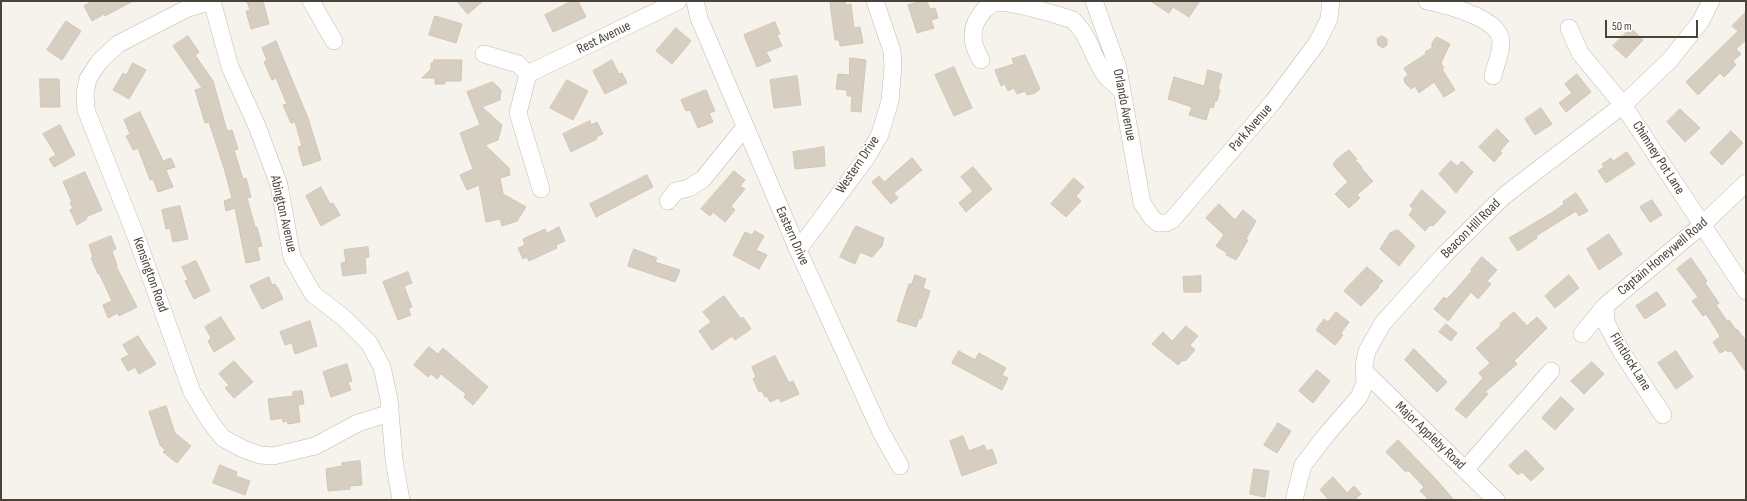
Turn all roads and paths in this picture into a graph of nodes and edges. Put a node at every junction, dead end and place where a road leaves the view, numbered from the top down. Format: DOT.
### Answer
graph roads {
  1 [pos="212,1"];
  2 [pos="311,1"];
  3 [pos="678,1"];
  4 [pos="695,1"];
  5 [pos="875,1"];
  6 [pos="1094,1"];
  7 [pos="1331,1"];
  8 [pos="1427,1"];
  9 [pos="1711,1"];
  10 [pos="1569,28"];
  11 [pos="334,41"];
  12 [pos="484,54"];
  13 [pos="981,60"];
  14 [pos="528,74"];
  15 [pos="1492,76"];
  16 [pos="1122,91"];
  17 [pos="1623,105"];
  18 [pos="745,127"];
  19 [pos="1746,183"];
  20 [pos="541,189"];
  21 [pos="668,201"];
  22 [pos="1146,210"];
  23 [pos="1702,225"];
  24 [pos="798,250"];
  25 [pos="1746,292"];
  26 [pos="1605,306"];
  27 [pos="1582,334"];
  28 [pos="1551,371"];
  29 [pos="1364,372"];
  30 [pos="390,413"];
  31 [pos="1663,414"];
  32 [pos="900,466"];
  33 [pos="1465,470"];
  34 [pos="401,500"];
  35 [pos="1294,500"];
  36 [pos="1496,500"];
  1 -- 30 [label="street, Abington Avenue"];
  1 -- 30 [label="street, Kensington Road"];
  2 -- 11 [label="street"];
  3 -- 14 [label="street, Rest Avenue"];
  4 -- 18 [label="street, Eastern Drive"];
  5 -- 24 [label="street, Western Drive"];
  6 -- 16 [label="street, Orlando Avenue"];
  7 -- 22 [label="street, Park Avenue"];
  8 -- 15 [label="street"];
  9 -- 17 [label="street, Beacon Hill Road"];
  10 -- 17 [label="street, Chimney Pot Lane"];
  12 -- 14 [label="street"];
  13 -- 16 [label="street"];
  14 -- 20 [label="street"];
  16 -- 22 [label="street, Orlando Avenue"];
  17 -- 23 [label="street, Chimney Pot Lane"];
  17 -- 29 [label="street, Beacon Hill Road"];
  18 -- 21 [label="street"];
  18 -- 24 [label="street, Eastern Drive"];
  19 -- 23 [label="street, Captain Honeywell Road"];
  23 -- 25 [label="street, Chimney Pot Lane"];
  23 -- 26 [label="street, Captain Honeywell Road"];
  24 -- 32 [label="street, Eastern Drive"];
  26 -- 27 [label="street, Captain Honeywell Road"];
  26 -- 31 [label="street, Flintlock Lane"];
  28 -- 33 [label="street"];
  29 -- 33 [label="street, Major Appleby Road"];
  29 -- 35 [label="street, Beacon Hill Road"];
  30 -- 34 [label="street, Abington Avenue"];
  33 -- 36 [label="street, Major Appleby Road"];
}
